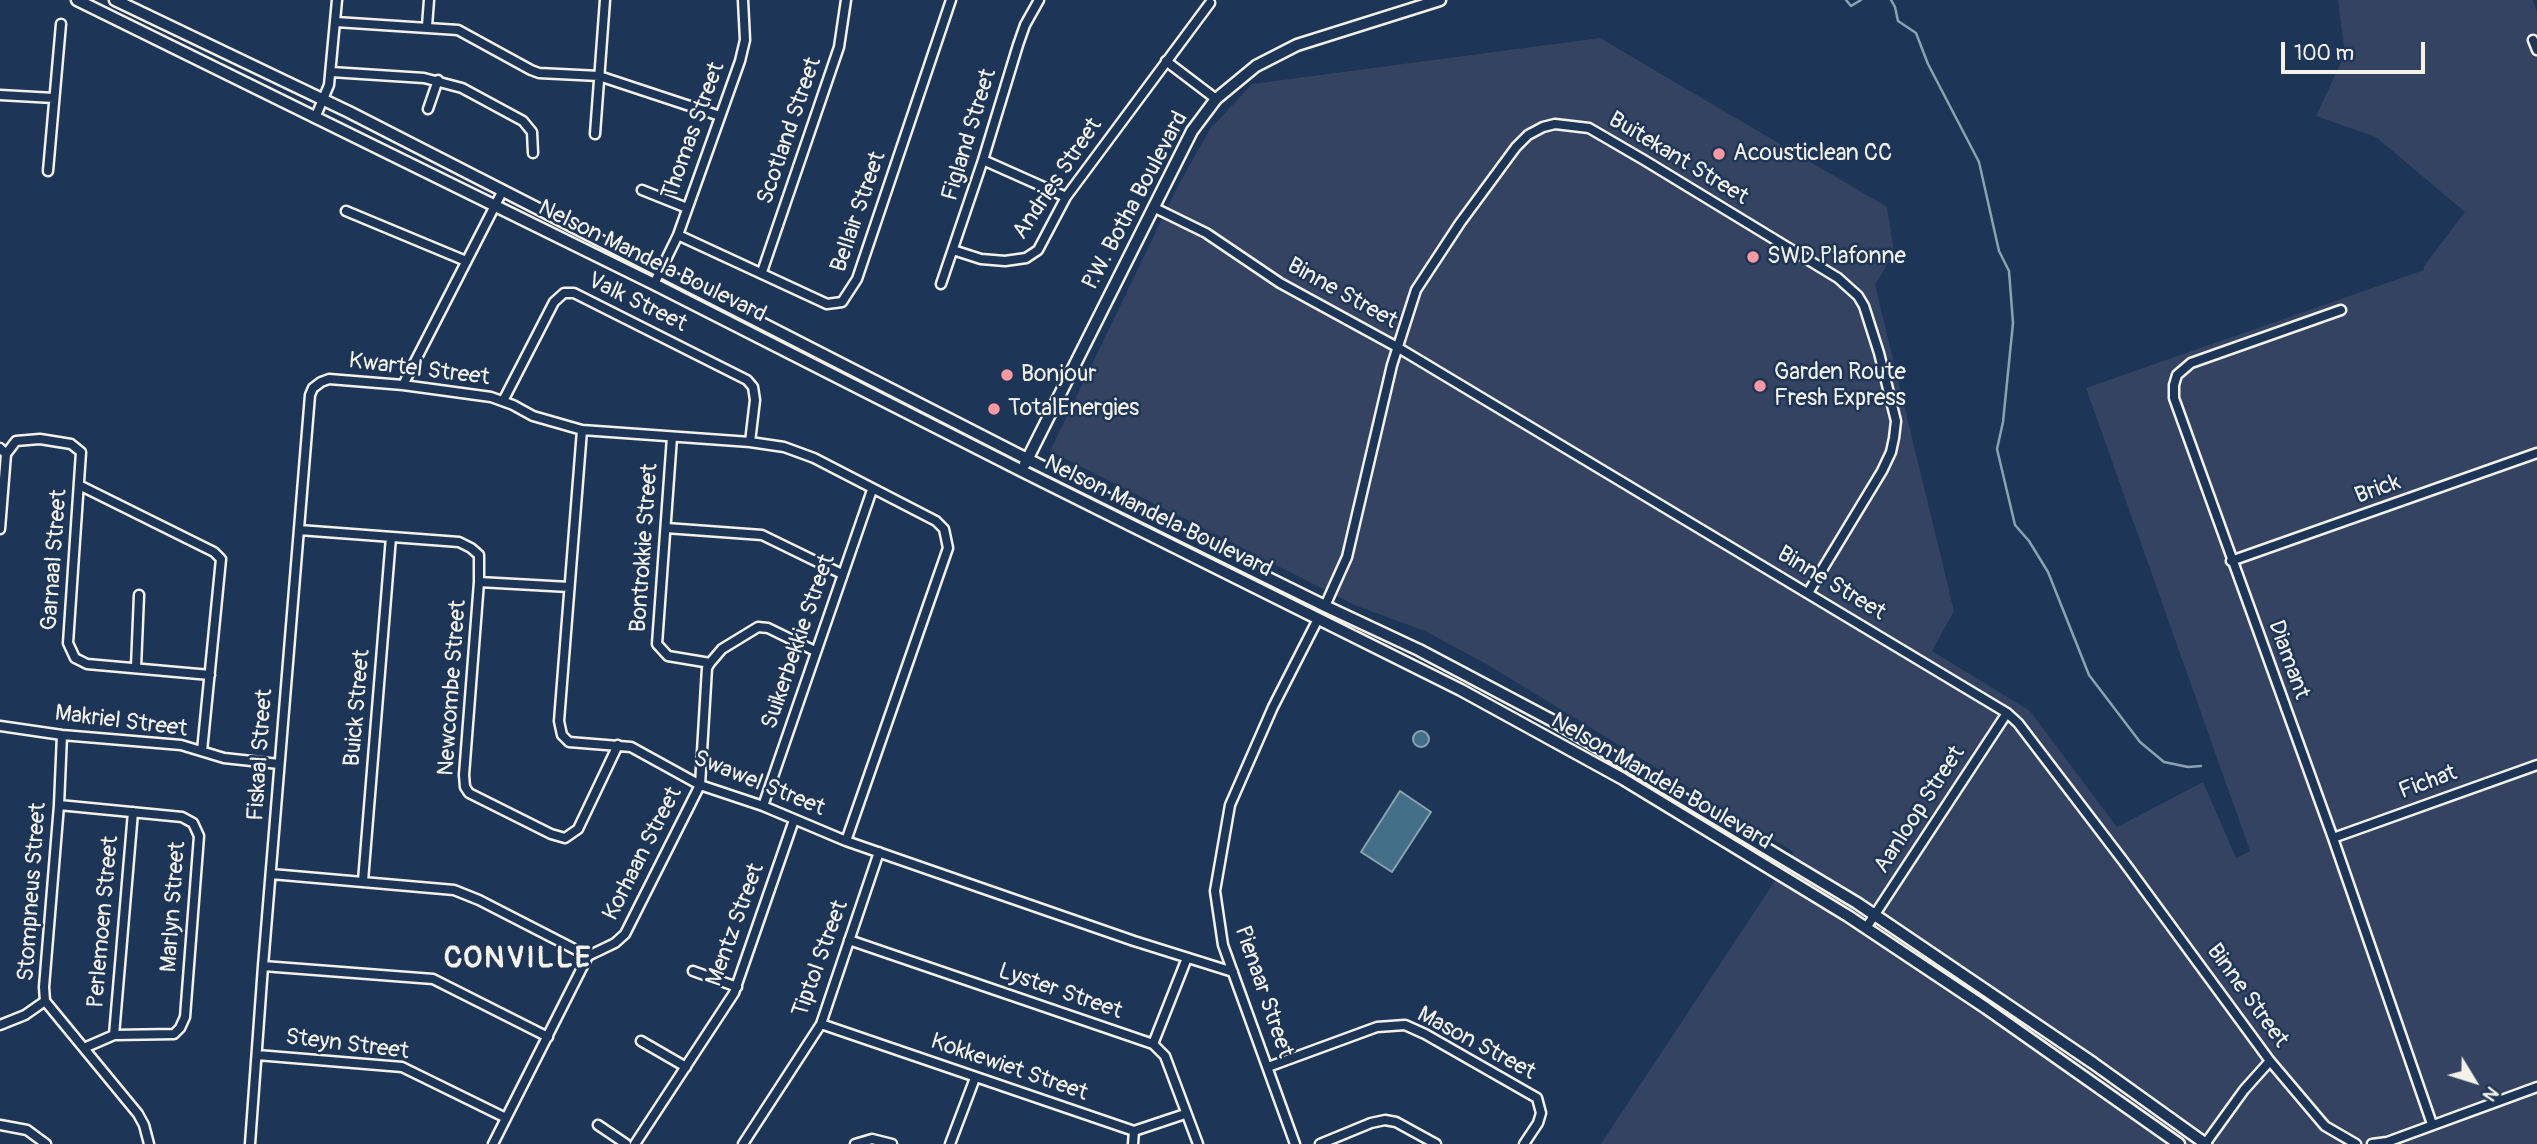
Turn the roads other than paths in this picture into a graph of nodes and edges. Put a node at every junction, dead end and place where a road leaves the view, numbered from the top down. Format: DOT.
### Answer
graph roads {
  1 [pos="77,0"];
  2 [pos="116,0"];
  3 [pos="337,0"];
  4 [pos="429,0"];
  5 [pos="605,0"];
  6 [pos="743,0"];
  7 [pos="846,0"];
  8 [pos="951,0"];
  9 [pos="1040,0"];
  10 [pos="1440,0"];
  11 [pos="1210,3"];
  12 [pos="136,10"];
  13 [pos="336,22"];
  14 [pos="61,24"];
  15 [pos="128,25"];
  16 [pos="427,26"];
  17 [pos="2533,40"];
  18 [pos="2537,50"];
  19 [pos="1166,61"];
  20 [pos="331,72"];
  21 [pos="599,76"];
  22 [pos="438,80"];
  23 [pos="0,94"];
  24 [pos="54,98"];
  25 [pos="1216,99"];
  26 [pos="324,100"];
  27 [pos="428,109"];
  28 [pos="720,116"];
  29 [pos="315,118"];
  30 [pos="595,134"];
  31 [pos="533,153"];
  32 [pos="983,160"];
  33 [pos="48,171"];
  34 [pos="503,190"];
  35 [pos="642,190"];
  36 [pos="1066,197"];
  37 [pos="495,206"];
  38 [pos="1153,207"];
  39 [pos="687,208"];
  40 [pos="346,211"];
  41 [pos="678,235"];
  42 [pos="953,250"];
  43 [pos="466,261"];
  44 [pos="661,270"];
  45 [pos="762,272"];
  46 [pos="654,284"];
  47 [pos="941,284"];
  48 [pos="2341,310"];
  49 [pos="809,347"];
  50 [pos="1397,347"];
  51 [pos="803,359"];
  52 [pos="329,379"];
  53 [pos="403,385"];
  54 [pos="900,394"];
  55 [pos="503,401"];
  56 [pos="894,405"];
  57 [pos="582,430"];
  58 [pos="672,437"];
  59 [pos="750,442"];
  60 [pos="3,451"];
  61 [pos="2537,453"];
  62 [pos="1027,459"];
  63 [pos="1021,471"];
  64 [pos="79,485"];
  65 [pos="872,490"];
  66 [pos="666,528"];
  67 [pos="0,529"];
  68 [pos="299,530"];
  69 [pos="1174,531"];
  70 [pos="391,537"];
  71 [pos="1168,544"];
  72 [pos="2231,561"];
  73 [pos="842,574"];
  74 [pos="479,582"];
  75 [pos="569,587"];
  76 [pos="1808,593"];
  77 [pos="139,595"];
  78 [pos="1325,606"];
  79 [pos="1318,619"];
  80 [pos="816,651"];
  81 [pos="710,663"];
  82 [pos="136,667"];
  83 [pos="210,675"];
  84 [pos="2007,713"];
  85 [pos="0,726"];
  86 [pos="62,734"];
  87 [pos="618,745"];
  88 [pos="202,751"];
  89 [pos="279,764"];
  90 [pos="2537,765"];
  91 [pos="700,785"];
  92 [pos="59,805"];
  93 [pos="763,806"];
  94 [pos="133,812"];
  95 [pos="794,820"];
  96 [pos="2333,838"];
  97 [pos="846,841"];
  98 [pos="879,852"];
  99 [pos="271,874"];
  100 [pos="363,881"];
  101 [pos="1875,914"];
  102 [pos="1866,928"];
  103 [pos="849,940"];
  104 [pos="588,956"];
  105 [pos="1187,958"];
  106 [pos="262,966"];
  107 [pos="693,971"];
  108 [pos="1233,972"];
  109 [pos="737,987"];
  110 [pos="45,1001"];
  111 [pos="821,1024"];
  112 [pos="0,1025"];
  113 [pos="114,1035"];
  114 [pos="548,1037"];
  115 [pos="641,1041"];
  116 [pos="1153,1044"];
  117 [pos="83,1048"];
  118 [pos="257,1055"];
  119 [pos="2270,1060"];
  120 [pos="687,1067"];
  121 [pos="1268,1067"];
  122 [pos="975,1078"];
  123 [pos="2537,1087"];
  124 [pos="1185,1114"];
  125 [pos="506,1118"];
  126 [pos="2432,1124"];
  127 [pos="0,1125"];
  128 [pos="598,1125"];
  129 [pos="1134,1131"];
  130 [pos="46,1144"];
  131 [pos="149,1144"];
  132 [pos="250,1144"];
  133 [pos="493,1144"];
  134 [pos="626,1144"];
  135 [pos="635,1144"];
  136 [pos="743,1144"];
  137 [pos="855,1144"];
  138 [pos="892,1144"];
  139 [pos="950,1144"];
  140 [pos="1133,1144"];
  141 [pos="1198,1144"];
  142 [pos="1295,1144"];
  143 [pos="1320,1144"];
  144 [pos="1436,1144"];
  145 [pos="1524,1144"];
  146 [pos="2179,1144"];
  147 [pos="2206,1144"];
  148 [pos="2356,1144"];
  149 [pos="2372,1144"];
  1 -- 15 [label="street, Nelson Mandela Boulevard"];
  2 -- 12 [label="street, Nelson Mandela Boulevard"];
  3 -- 13 [label="street"];
  4 -- 16 [label="street"];
  5 -- 21 [label="street"];
  6 -- 28 [label="street, Thomas Street"];
  7 -- 45 [label="street, Scotland Street"];
  8 -- 45 [label="street, Bellair Street"];
  9 -- 32 [label="street, Figland Street"];
  10 -- 25 [label="street, P.W. Botha Boulevard"];
  11 -- 19 [label="street, Andries Street"];
  12 -- 15 [label="street"];
  12 -- 26 [label="street, Nelson Mandela Boulevard"];
  13 -- 16 [label="street"];
  13 -- 20 [label="street"];
  14 -- 24 [label="street"];
  15 -- 29 [label="street, Nelson Mandela Boulevard"];
  16 -- 21 [label="street"];
  17 -- 18 [label="street"];
  19 -- 25 [label="street"];
  19 -- 36 [label="street, Andries Street"];
  20 -- 22 [label="street"];
  20 -- 26 [label="street"];
  21 -- 28 [label="street"];
  21 -- 30 [label="street"];
  22 -- 27 [label="street"];
  22 -- 31 [label="street"];
  23 -- 24 [label="street"];
  24 -- 33 [label="street"];
  25 -- 38 [label="street, P.W. Botha Boulevard"];
  26 -- 29 [label="street"];
  26 -- 34 [label="street, Nelson Mandela Boulevard"];
  28 -- 39 [label="street, Thomas Street"];
  29 -- 37 [label="street, Nelson Mandela Boulevard"];
  32 -- 36 [label="street"];
  32 -- 42 [label="street, Figland Street"];
  34 -- 37 [label="street"];
  34 -- 44 [label="street, Nelson Mandela Boulevard"];
  35 -- 39 [label="street"];
  36 -- 42 [label="street, Andries Street"];
  37 -- 43 [label="street"];
  37 -- 46 [label="street, Nelson Mandela Boulevard"];
  38 -- 50 [label="street, Binne Street"];
  38 -- 62 [label="street, P.W. Botha Boulevard"];
  39 -- 41 [label="street, Thomas Street"];
  40 -- 43 [label="street"];
  41 -- 44 [label="street, Thomas Street"];
  41 -- 45 [label="street, Bellair Street"];
  42 -- 47 [label="street, Figland Street"];
  43 -- 53 [label="street"];
  44 -- 46 [label="street, Thomas Street"];
  44 -- 49 [label="street, Nelson Mandela Boulevard"];
  46 -- 51 [label="street, Nelson Mandela Boulevard"];
  48 -- 72 [label="street, Diamant"];
  49 -- 51 [label="street"];
  49 -- 54 [label="street, Nelson Mandela Boulevard"];
  50 -- 76 [label="street, Binne Street"];
  50 -- 76 [label="street, Buitekant Street"];
  50 -- 78 [label="street, Buitekant Street"];
  51 -- 56 [label="street, Nelson Mandela Boulevard"];
  52 -- 53 [label="street, Kwartel Street"];
  52 -- 68 [label="street, Fiskaal Street"];
  53 -- 55 [label="street, Kwartel Street"];
  54 -- 56 [label="street"];
  54 -- 62 [label="street, Nelson Mandela Boulevard"];
  55 -- 57 [label="street, Kwartel Street"];
  55 -- 59 [label="street, Valk Street"];
  56 -- 63 [label="street, Nelson Mandela Boulevard"];
  57 -- 58 [label="street, Kwartel Street"];
  57 -- 75 [label="street, Swawel Street"];
  58 -- 59 [label="street, Kwartel Street"];
  58 -- 66 [label="street, Bontrokkie Street"];
  59 -- 65 [label="street, Kwartel Street"];
  60 -- 64 [label="street, Garnaal Street"];
  60 -- 67 [label="street"];
  61 -- 72 [label="street, Brick"];
  62 -- 63 [label="street, P.W. Botha Boulevard"];
  62 -- 69 [label="street, Nelson Mandela Boulevard"];
  63 -- 71 [label="street, Nelson Mandela Boulevard"];
  64 -- 82 [label="street, Garnaal Street"];
  64 -- 83 [label="street"];
  65 -- 73 [label="street, Suikerbekkie Street"];
  65 -- 97 [label="street, Kwartel Street"];
  66 -- 73 [label="street"];
  66 -- 81 [label="street, Bontrokkie Street"];
  68 -- 70 [label="street, Newcombe Street"];
  68 -- 89 [label="street, Fiskaal Street"];
  69 -- 71 [label="street"];
  69 -- 78 [label="street, Nelson Mandela Boulevard"];
  70 -- 74 [label="street, Newcombe Street"];
  70 -- 100 [label="street, Buick Street"];
  71 -- 79 [label="street, Nelson Mandela Boulevard"];
  72 -- 96 [label="street, Diamant"];
  73 -- 80 [label="street, Suikerbekkie Street"];
  74 -- 75 [label="street"];
  74 -- 87 [label="street, Newcombe Street"];
  75 -- 87 [label="street, Swawel Street"];
  76 -- 84 [label="street, Binne Street"];
  77 -- 82 [label="street"];
  78 -- 79 [label="street"];
  78 -- 101 [label="street, Nelson Mandela Boulevard"];
  79 -- 102 [label="street, Nelson Mandela Boulevard"];
  79 -- 108 [label="street, Pienaar Street"];
  80 -- 81 [label="street"];
  80 -- 93 [label="street, Suikerbekkie Street"];
  81 -- 91 [label="street, Korhaan Street"];
  82 -- 83 [label="street, Garnaal Street"];
  83 -- 88 [label="street"];
  84 -- 101 [label="street, Aanloop Street"];
  84 -- 119 [label="street, Binne Street"];
  85 -- 86 [label="street, Makriel Street"];
  86 -- 88 [label="street, Makriel Street"];
  86 -- 92 [label="street, Stompneus Street"];
  87 -- 91 [label="street, Swawel Street"];
  88 -- 89 [label="street, Makriel Street"];
  89 -- 99 [label="street, Fiskaal Street"];
  90 -- 96 [label="street, Fichat"];
  91 -- 93 [label="street, Swawel Street"];
  91 -- 104 [label="street, Korhaan Street"];
  92 -- 94 [label="street, Marlyn Street"];
  92 -- 110 [label="street, Stompneus Street"];
  93 -- 95 [label="street, Swawel Street"];
  94 -- 113 [label="street, Perlemoen Street"];
  94 -- 113 [label="street, Marlyn Street"];
  95 -- 97 [label="street, Swawel Street"];
  95 -- 109 [label="street, Mentz Street"];
  96 -- 126 [label="street, Diamant"];
  97 -- 98 [label="street, Swawel Street"];
  98 -- 103 [label="street, Tiptol Street"];
  98 -- 105 [label="street, Swawel Street"];
  99 -- 100 [label="street"];
  99 -- 106 [label="street, Fiskaal Street"];
  100 -- 104 [label="street"];
  101 -- 102 [label="street, Aanloop Street"];
  101 -- 147 [label="street, Nelson Mandela Boulevard"];
  102 -- 146 [label="street, Nelson Mandela Boulevard"];
  103 -- 111 [label="street, Tiptol Street"];
  103 -- 116 [label="street, Lyster Street"];
  104 -- 114 [label="street"];
  105 -- 108 [label="street, Swawel Street"];
  105 -- 116 [label="street"];
  106 -- 114 [label="street"];
  106 -- 118 [label="street, Fiskaal Street"];
  107 -- 109 [label="street"];
  108 -- 121 [label="street, Pienaar Street"];
  109 -- 120 [label="street, Mentz Street"];
  110 -- 112 [label="street, Stompneus Street"];
  110 -- 117 [label="street"];
  111 -- 122 [label="street, Kokkewiet Street"];
  111 -- 136 [label="street, Tiptol Street"];
  113 -- 117 [label="street, Marlyn Street"];
  114 -- 125 [label="street"];
  115 -- 120 [label="street"];
  116 -- 124 [label="street"];
  117 -- 131 [label="street"];
  118 -- 125 [label="street, Steyn Street"];
  118 -- 132 [label="street, Fiskaal Street"];
  119 -- 147 [label="street"];
  119 -- 148 [label="street, Binne Street"];
  120 -- 135 [label="street, Mentz Street"];
  121 -- 142 [label="street, Pienaar Street"];
  121 -- 145 [label="street, Mason Street"];
  122 -- 129 [label="street, Kokkewiet Street"];
  122 -- 139 [label="street"];
  123 -- 126 [label="street"];
  124 -- 129 [label="street"];
  124 -- 141 [label="street"];
  125 -- 133 [label="street"];
  126 -- 149 [label="street"];
  127 -- 130 [label="street"];
  128 -- 134 [label="street"];
  129 -- 140 [label="street"];
  137 -- 138 [label="street"];
  143 -- 144 [label="street"];
}
